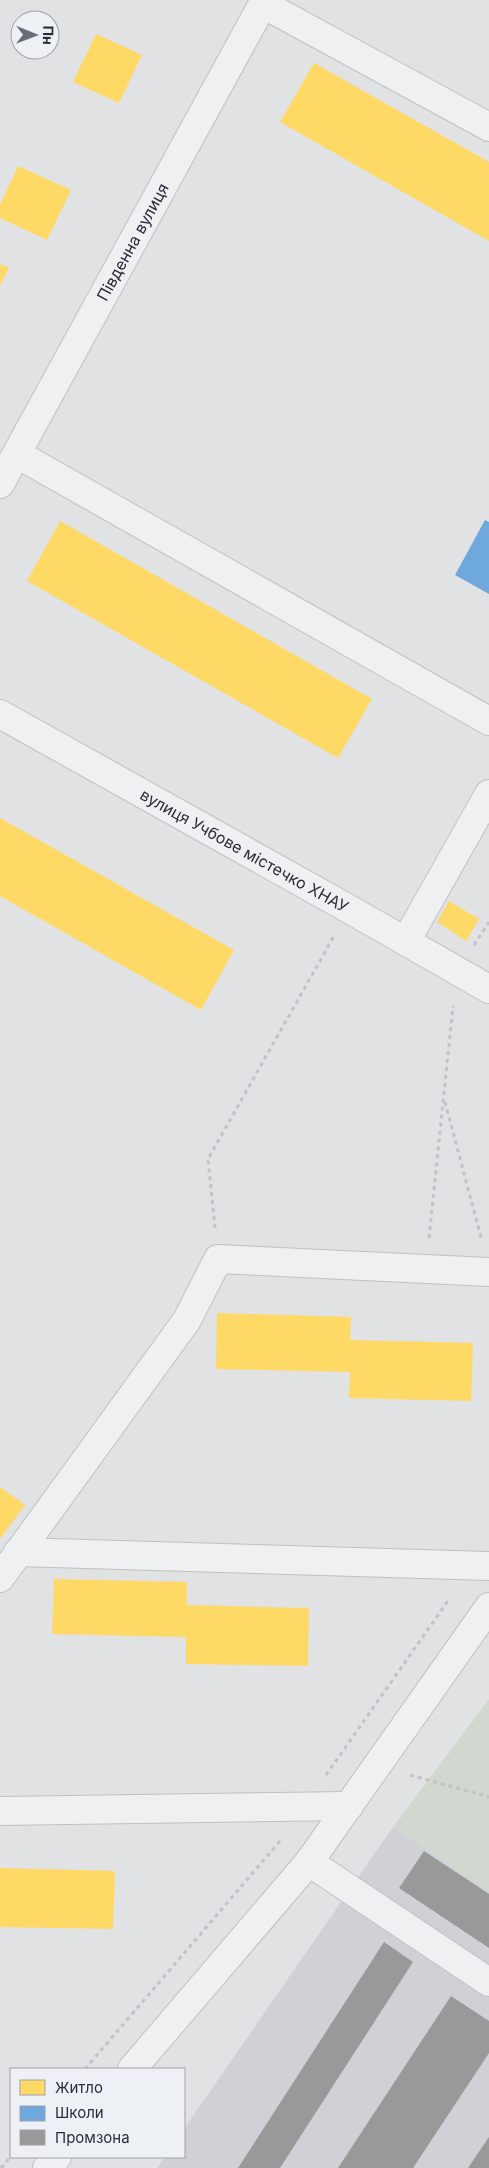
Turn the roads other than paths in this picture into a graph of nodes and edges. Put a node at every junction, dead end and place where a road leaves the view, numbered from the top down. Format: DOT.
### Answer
graph roads {
  1 [pos="264,2"];
  2 [pos="489,127"];
  3 [pos="17,454"];
  4 [pos="0,484"];
  5 [pos="0,714"];
  6 [pos="489,721"];
  7 [pos="489,794"];
  8 [pos="406,941"];
  9 [pos="489,989"];
  10 [pos="486,1261"];
  11 [pos="18,1552"];
  12 [pos="489,1566"];
  13 [pos="0,1578"];
  14 [pos="489,1607"];
  15 [pos="349,1806"];
  16 [pos="0,1811"];
  17 [pos="309,1862"];
  18 [pos="489,1982"];
  19 [pos="133,2068"];
  20 [pos="56,2158"];
  21 [pos="47,2168"];
  1 -- 2 [label="street"];
  1 -- 3 [label="street, Південна вулиця"];
  3 -- 4 [label="street, Південна вулиця"];
  3 -- 6 [label="street"];
  5 -- 8 [label="street, вулиця Учбове містечко ХНАУ"];
  7 -- 8 [label="street"];
  8 -- 9 [label="street, вулиця Учбове містечко ХНАУ"];
  10 -- 11 [label="street"];
  11 -- 12 [label="street"];
  11 -- 13 [label="street"];
  14 -- 15 [label="street"];
  15 -- 16 [label="street"];
  15 -- 17 [label="street"];
  17 -- 18 [label="street"];
  17 -- 19 [label="street"];
  20 -- 21 [label="street"];
}
